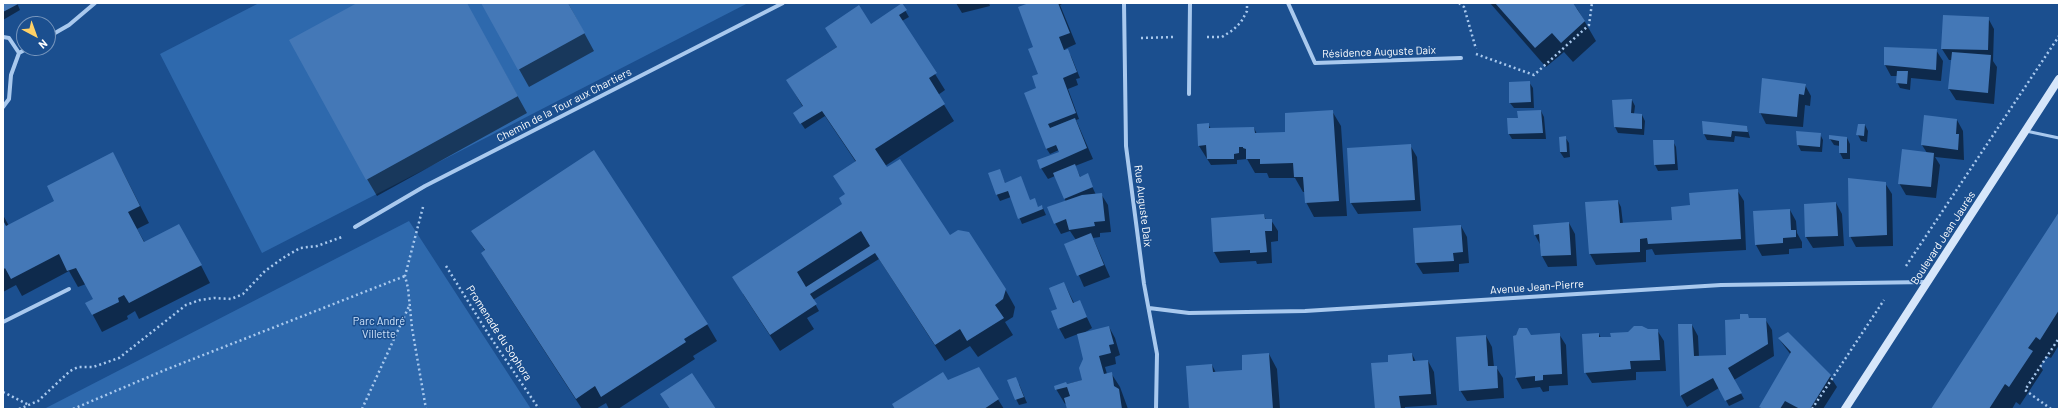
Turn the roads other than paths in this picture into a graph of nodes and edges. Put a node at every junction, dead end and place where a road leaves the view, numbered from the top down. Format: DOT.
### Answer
graph roads {
  1 [pos="95,3"];
  2 [pos="783,3"];
  3 [pos="1124,3"];
  4 [pos="1190,3"];
  5 [pos="1288,3"];
  6 [pos="56,32"];
  7 [pos="3,37"];
  8 [pos="16,48"];
  9 [pos="19,56"];
  10 [pos="1461,58"];
  11 [pos="2059,79"];
  12 [pos="1189,94"];
  13 [pos="3,107"];
  14 [pos="2026,131"];
  15 [pos="2059,138"];
  16 [pos="355,227"];
  17 [pos="1927,282"];
  18 [pos="69,289"];
  19 [pos="1149,308"];
  20 [pos="3,322"];
  21 [pos="1156,409"];
  22 [pos="1845,409"];
  1 -- 6 [label="street"];
  2 -- 16 [label="street, Chemin de la Tour aux Chartiers"];
  3 -- 19 [label="street, Rue Auguste Daix"];
  4 -- 12 [label="street"];
  5 -- 10 [label="street, Résidence Auguste Daix"];
  7 -- 8 [label="street"];
  9 -- 13 [label="street"];
  11 -- 14 [label="street, Boulevard Jean Jaurès"];
  14 -- 15 [label="lane"];
  14 -- 17 [label="street, Boulevard Jean Jaurès"];
  17 -- 19 [label="street, Avenue Jean-Pierre"];
  17 -- 22 [label="street, Boulevard Jean Jaurès"];
  18 -- 20 [label="street"];
  19 -- 21 [label="street, Rue Auguste Daix"];
}
